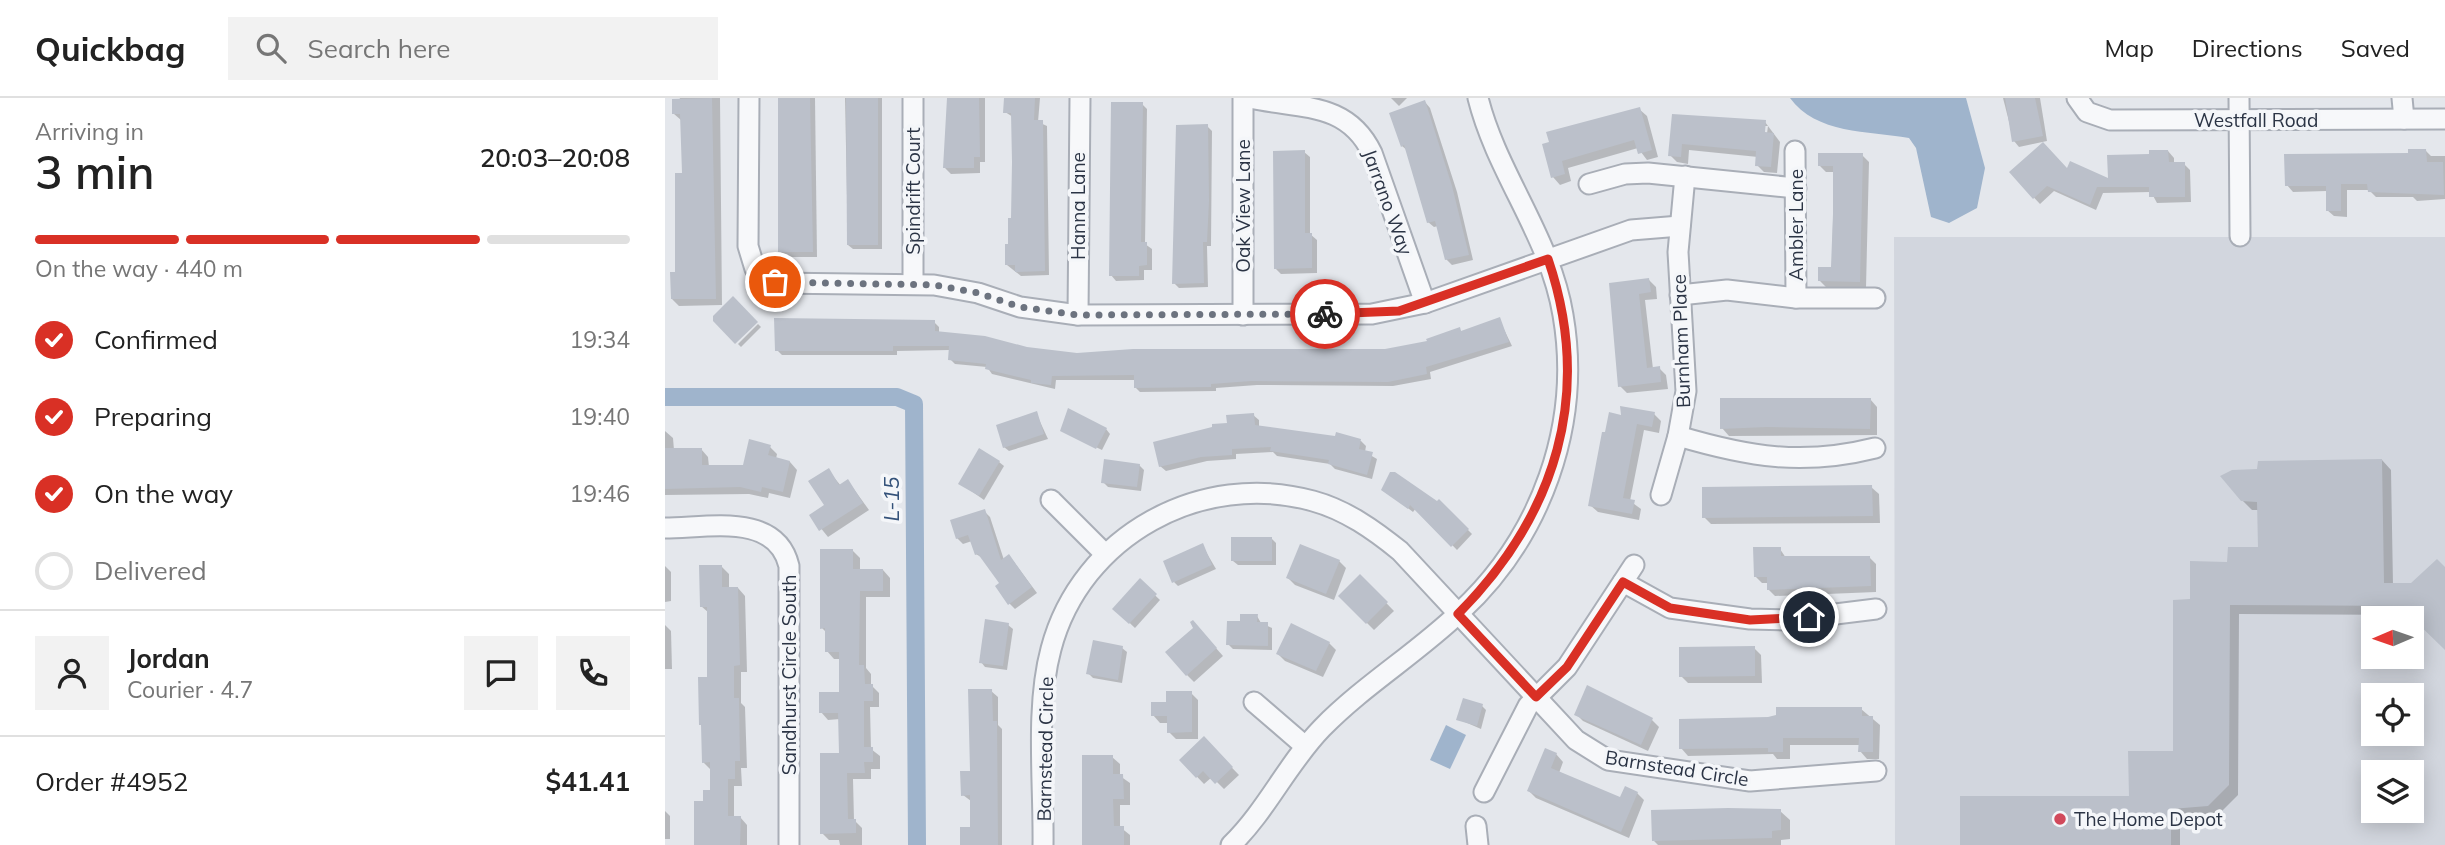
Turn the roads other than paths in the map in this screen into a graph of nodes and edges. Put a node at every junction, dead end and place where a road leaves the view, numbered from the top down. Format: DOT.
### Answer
graph roads {
  1 [pos="749,98"];
  2 [pos="913,98"];
  3 [pos="1080,98"];
  4 [pos="1243,98"];
  5 [pos="1250,98"];
  6 [pos="1478,98"];
  7 [pos="2077,98"];
  8 [pos="2239,98"];
  9 [pos="2402,98"];
  10 [pos="2404,119"];
  11 [pos="2445,119"];
  12 [pos="2239,120"];
  13 [pos="1795,151"];
  14 [pos="1685,176"];
  15 [pos="1589,184"];
  16 [pos="1796,188"];
  17 [pos="1680,226"];
  18 [pos="2240,236"];
  19 [pos="1548,259"];
  20 [pos="913,284"];
  21 [pos="1680,295"];
  22 [pos="1796,298"];
  23 [pos="1875,298"];
  24 [pos="1425,303"];
  25 [pos="1078,315"];
  26 [pos="1243,315"];
  27 [pos="1678,436"];
  28 [pos="1875,449"];
  29 [pos="1661,495"];
  30 [pos="1051,500"];
  31 [pos="665,528"];
  32 [pos="1105,554"];
  33 [pos="1634,565"];
  34 [pos="1623,582"];
  35 [pos="1876,609"];
  36 [pos="1458,614"];
  37 [pos="1536,697"];
  38 [pos="1254,702"];
  39 [pos="1305,746"];
  40 [pos="1876,771"];
  41 [pos="1484,792"];
  42 [pos="1251,826"];
  43 [pos="789,845"];
  44 [pos="1044,845"];
  45 [pos="1231,845"];
  46 [pos="1245,845"];
  1 -- 20 [label="street"];
  2 -- 20 [label="street, Spindrift Court"];
  3 -- 25 [label="street, Hanna Lane"];
  4 -- 26 [label="street, Oak View Lane"];
  5 -- 24 [label="street, Jarrano Way"];
  6 -- 19 [label="street"];
  7 -- 12 [label="street, Westfall Road"];
  8 -- 12 [label="street"];
  9 -- 10 [label="street"];
  10 -- 11 [label="street, Westfall Road"];
  10 -- 12 [label="street, Westfall Road"];
  12 -- 18 [label="street"];
  13 -- 16 [label="street, Ambler Lane"];
  14 -- 15 [label="street"];
  14 -- 16 [label="street"];
  14 -- 17 [label="street, Burnham Place"];
  16 -- 22 [label="street, Ambler Lane"];
  17 -- 19 [label="street"];
  17 -- 21 [label="street, Burnham Place"];
  19 -- 24 [label="street"];
  19 -- 36 [label="street"];
  20 -- 25 [label="street"];
  21 -- 22 [label="street"];
  21 -- 27 [label="street, Burnham Place"];
  22 -- 23 [label="street"];
  24 -- 26 [label="street"];
  25 -- 26 [label="street"];
  27 -- 28 [label="street"];
  27 -- 29 [label="street, Burnham Place"];
  30 -- 32 [label="street"];
  31 -- 43 [label="street, Sandhurst Circle South"];
  32 -- 36 [label="street, Barnstead Circle"];
  32 -- 44 [label="street, Barnstead Circle"];
  33 -- 34 [label="street"];
  34 -- 35 [label="street"];
  34 -- 37 [label="street"];
  36 -- 37 [label="street, Barnstead Circle"];
  36 -- 39 [label="street"];
  37 -- 40 [label="street, Barnstead Circle"];
  37 -- 41 [label="street"];
  38 -- 39 [label="street"];
  39 -- 42 [label="street"];
  42 -- 45 [label="street"];
  42 -- 46 [label="street"];
}
